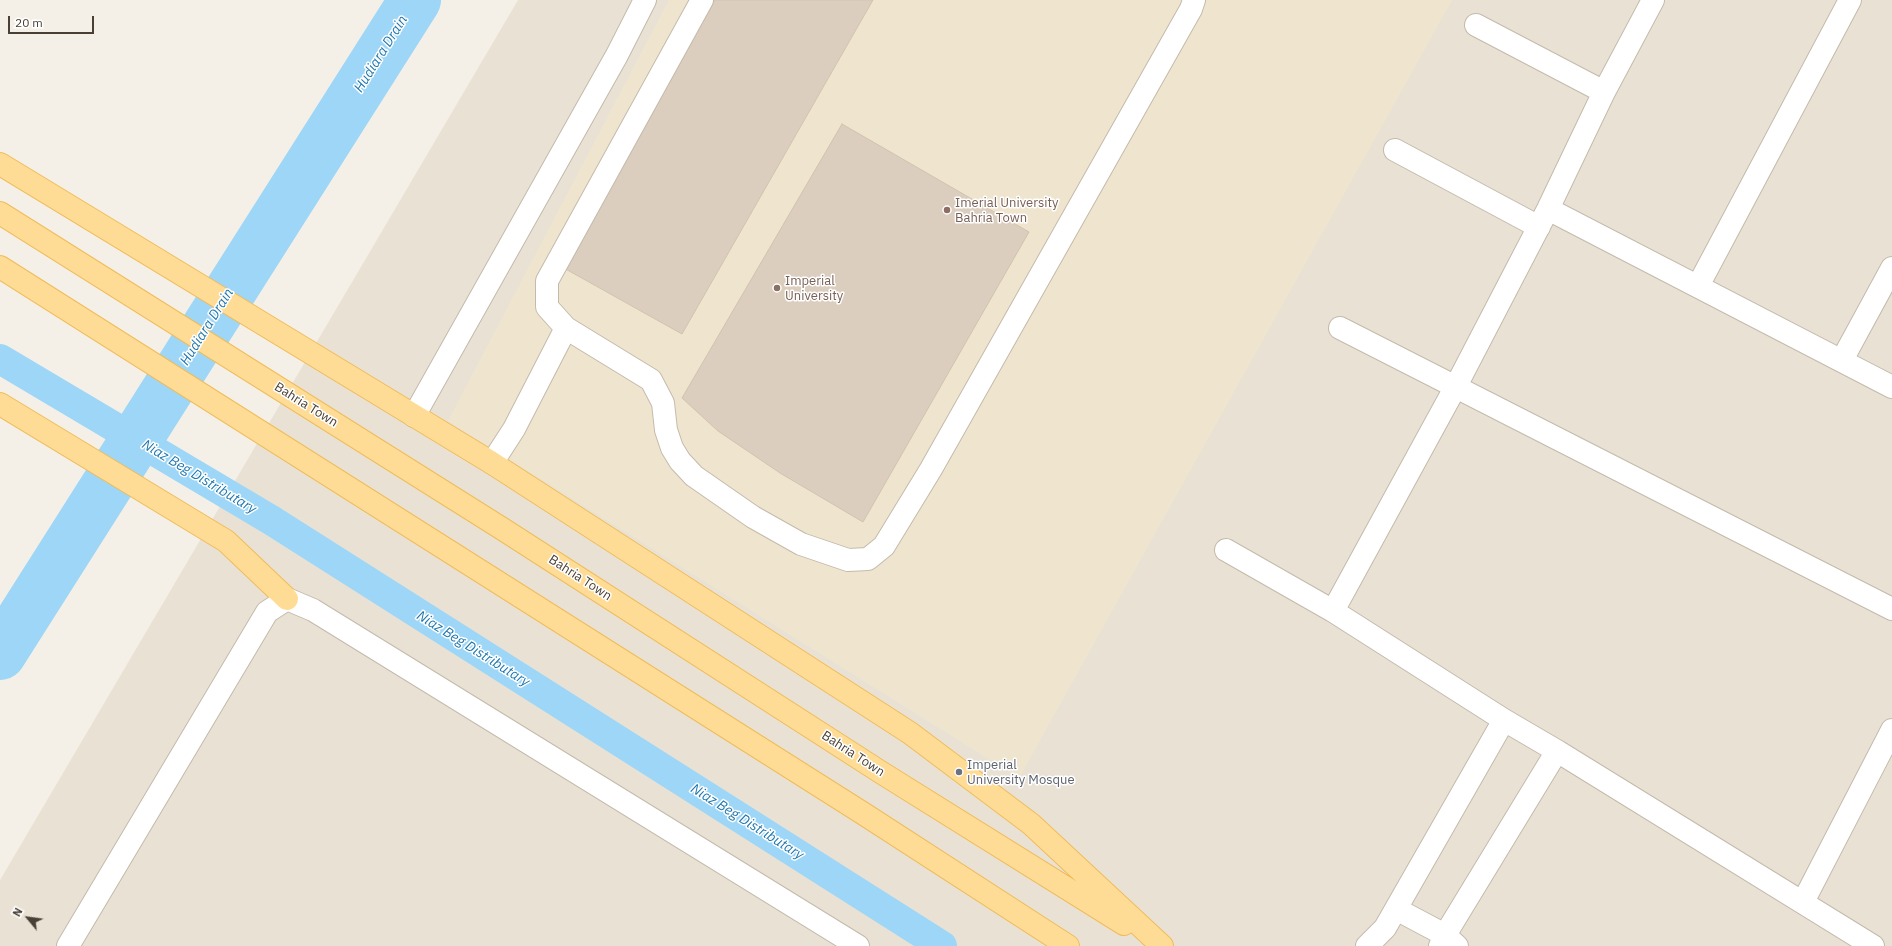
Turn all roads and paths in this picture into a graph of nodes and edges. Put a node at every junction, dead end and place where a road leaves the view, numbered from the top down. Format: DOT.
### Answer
graph roads {
  1 [pos="644,0"];
  2 [pos="702,0"];
  3 [pos="1194,0"];
  4 [pos="1653,0"];
  5 [pos="1850,0"];
  6 [pos="1476,25"];
  7 [pos="1604,92"];
  8 [pos="1396,150"];
  9 [pos="0,164"];
  10 [pos="0,213"];
  11 [pos="1544,218"];
  12 [pos="0,267"];
  13 [pos="1892,268"];
  14 [pos="1698,286"];
  15 [pos="566,328"];
  16 [pos="1340,328"];
  17 [pos="1842,360"];
  18 [pos="1456,386"];
  19 [pos="1892,387"];
  20 [pos="0,404"];
  21 [pos="414,416"];
  22 [pos="492,463"];
  23 [pos="1226,550"];
  24 [pos="287,599"];
  25 [pos="1892,609"];
  26 [pos="1333,611"];
  27 [pos="1504,720"];
  28 [pos="1892,730"];
  29 [pos="1557,751"];
  30 [pos="1803,902"];
  31 [pos="1396,908"];
  32 [pos="1447,942"];
  33 [pos="68,946"];
  34 [pos="858,946"];
  35 [pos="1068,946"];
  36 [pos="1160,946"];
  37 [pos="1367,946"];
  38 [pos="1873,946"];
  1 -- 21 [label="street"];
  2 -- 15 [label="street"];
  3 -- 15 [label="street"];
  4 -- 7 [label="street"];
  5 -- 14 [label="street"];
  6 -- 7 [label="street"];
  7 -- 11 [label="street"];
  8 -- 11 [label="street"];
  9 -- 21 [label="main road"];
  10 -- 36 [label="main road, Bahria Town"];
  11 -- 14 [label="street"];
  11 -- 18 [label="street"];
  12 -- 35 [label="main road"];
  13 -- 17 [label="street"];
  14 -- 17 [label="street"];
  15 -- 22 [label="street"];
  16 -- 18 [label="street"];
  17 -- 19 [label="street"];
  18 -- 25 [label="street"];
  18 -- 26 [label="street"];
  20 -- 24 [label="main road"];
  21 -- 22 [label="main road"];
  22 -- 36 [label="main road"];
  23 -- 26 [label="street"];
  24 -- 33 [label="street"];
  24 -- 34 [label="street"];
  26 -- 27 [label="street"];
  27 -- 29 [label="street"];
  27 -- 31 [label="street"];
  28 -- 30 [label="street"];
  29 -- 30 [label="street"];
  29 -- 32 [label="street"];
  30 -- 38 [label="street"];
  31 -- 32 [label="street"];
  31 -- 37 [label="street"];
}
